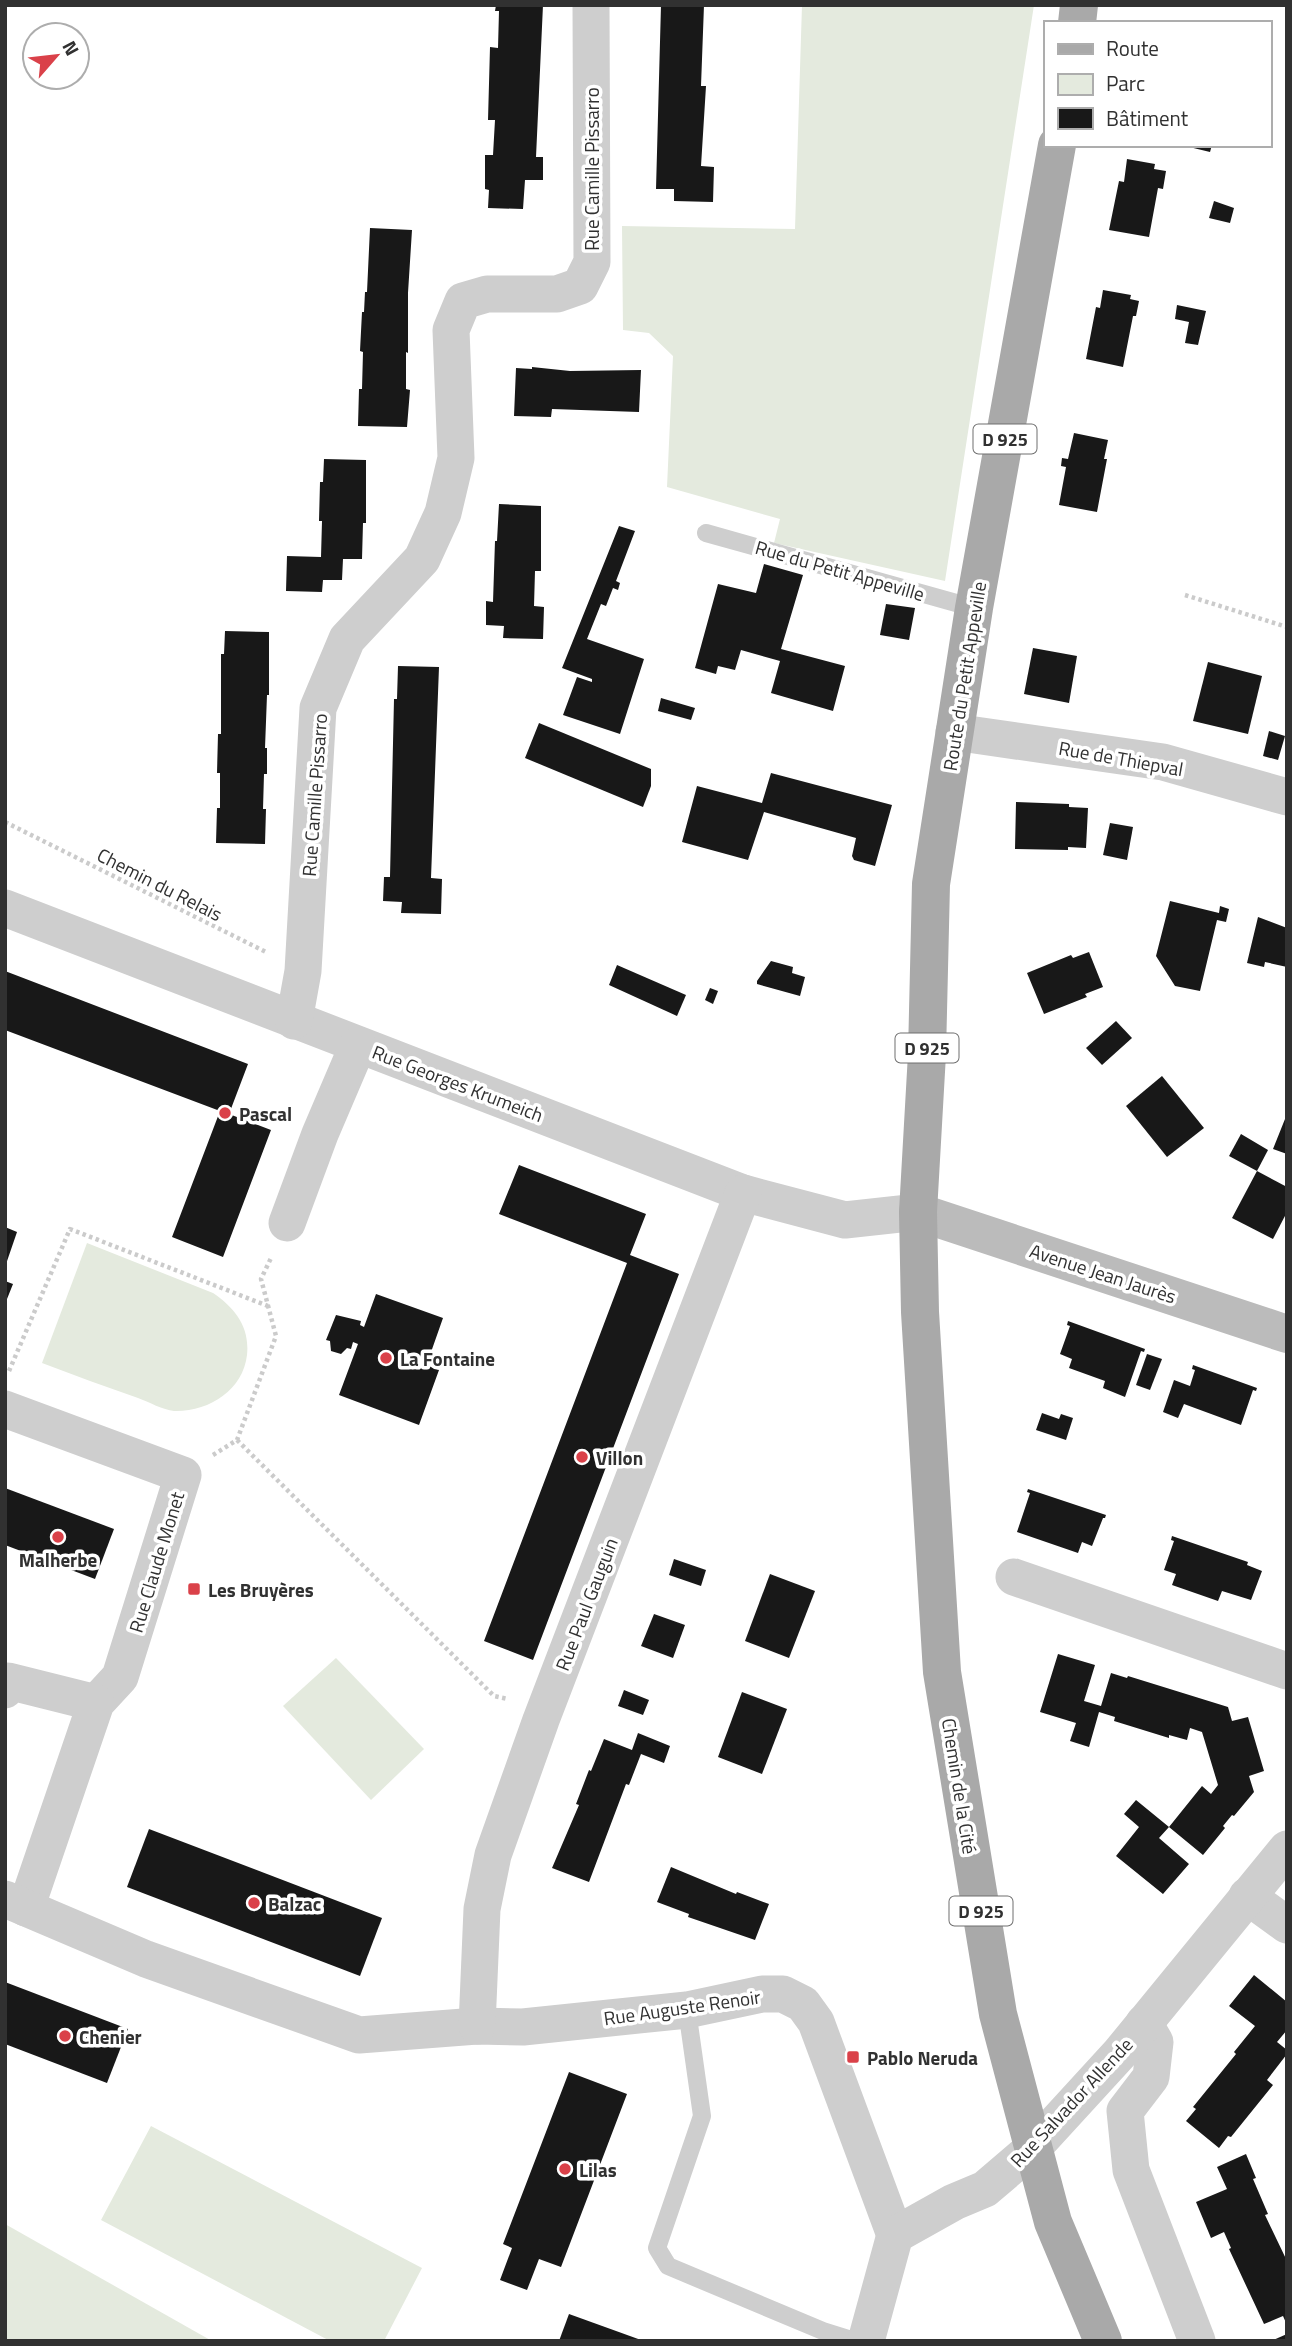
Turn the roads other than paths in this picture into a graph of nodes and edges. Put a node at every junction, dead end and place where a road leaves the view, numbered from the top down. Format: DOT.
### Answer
graph roads {
  1 [pos="591,5"];
  2 [pos="1057,147"];
  3 [pos="706,533"];
  4 [pos="974,608"];
  5 [pos="954,732"];
  6 [pos="1287,797"];
  7 [pos="5,908"];
  8 [pos="294,1021"];
  9 [pos="358,1045"];
  10 [pos="743,1194"];
  11 [pos="918,1212"];
  12 [pos="287,1223"];
  13 [pos="1287,1334"];
  14 [pos="5,1409"];
  15 [pos="1014,1577"];
  16 [pos="1287,1671"];
  17 [pos="5,1690"];
  18 [pos="96,1703"];
  19 [pos="1287,1849"];
  20 [pos="1247,1896"];
  21 [pos="16,1904"];
  22 [pos="1287,1925"];
  23 [pos="687,2010"];
  24 [pos="1144,2023"];
  25 [pos="477,2026"];
  26 [pos="1033,2148"];
  27 [pos="895,2235"];
  28 [pos="855,2341"];
  29 [pos="866,2341"];
  30 [pos="1103,2341"];
  31 [pos="1196,2341"];
  1 -- 8 [label="street, Rue Camille Pissarro"];
  2 -- 4 [label="main road, Route du Petit Appeville / D 925"];
  3 -- 4 [label="lane, Rue du Petit Appeville"];
  4 -- 5 [label="main road, Route du Petit Appeville / D 925"];
  5 -- 6 [label="street, Rue de Thiepval"];
  5 -- 11 [label="main road, Route du Petit Appeville / D 925"];
  7 -- 8 [label="street, Rue Georges Krumeich"];
  8 -- 9 [label="street, Rue Georges Krumeich"];
  9 -- 10 [label="street, Rue Georges Krumeich"];
  9 -- 12 [label="street"];
  10 -- 11 [label="street, Rue Georges Krumeich"];
  10 -- 25 [label="street, Rue Paul Gauguin"];
  11 -- 13 [label="street, Avenue Jean Jaurès"];
  11 -- 26 [label="main road, Chemin de la Cité / D 925"];
  14 -- 18 [label="street, Rue Claude Monet"];
  15 -- 16 [label="street"];
  17 -- 18 [label="street"];
  18 -- 21 [label="street, Rue Claude Monet"];
  19 -- 20 [label="street, Rue Salvador Allende"];
  20 -- 22 [label="street"];
  20 -- 24 [label="street, Rue Salvador Allende"];
  21 -- 25 [label="street, Rue Auguste Renoir"];
  23 -- 25 [label="street, Rue Auguste Renoir"];
  23 -- 27 [label="street, Rue Auguste Renoir"];
  23 -- 28 [label="lane"];
  24 -- 26 [label="street, Rue Salvador Allende"];
  24 -- 31 [label="street"];
  26 -- 27 [label="street, Rue Salvador Allende"];
  26 -- 30 [label="main road, Chemin de la Cité / D 925"];
  27 -- 29 [label="street"];
}
